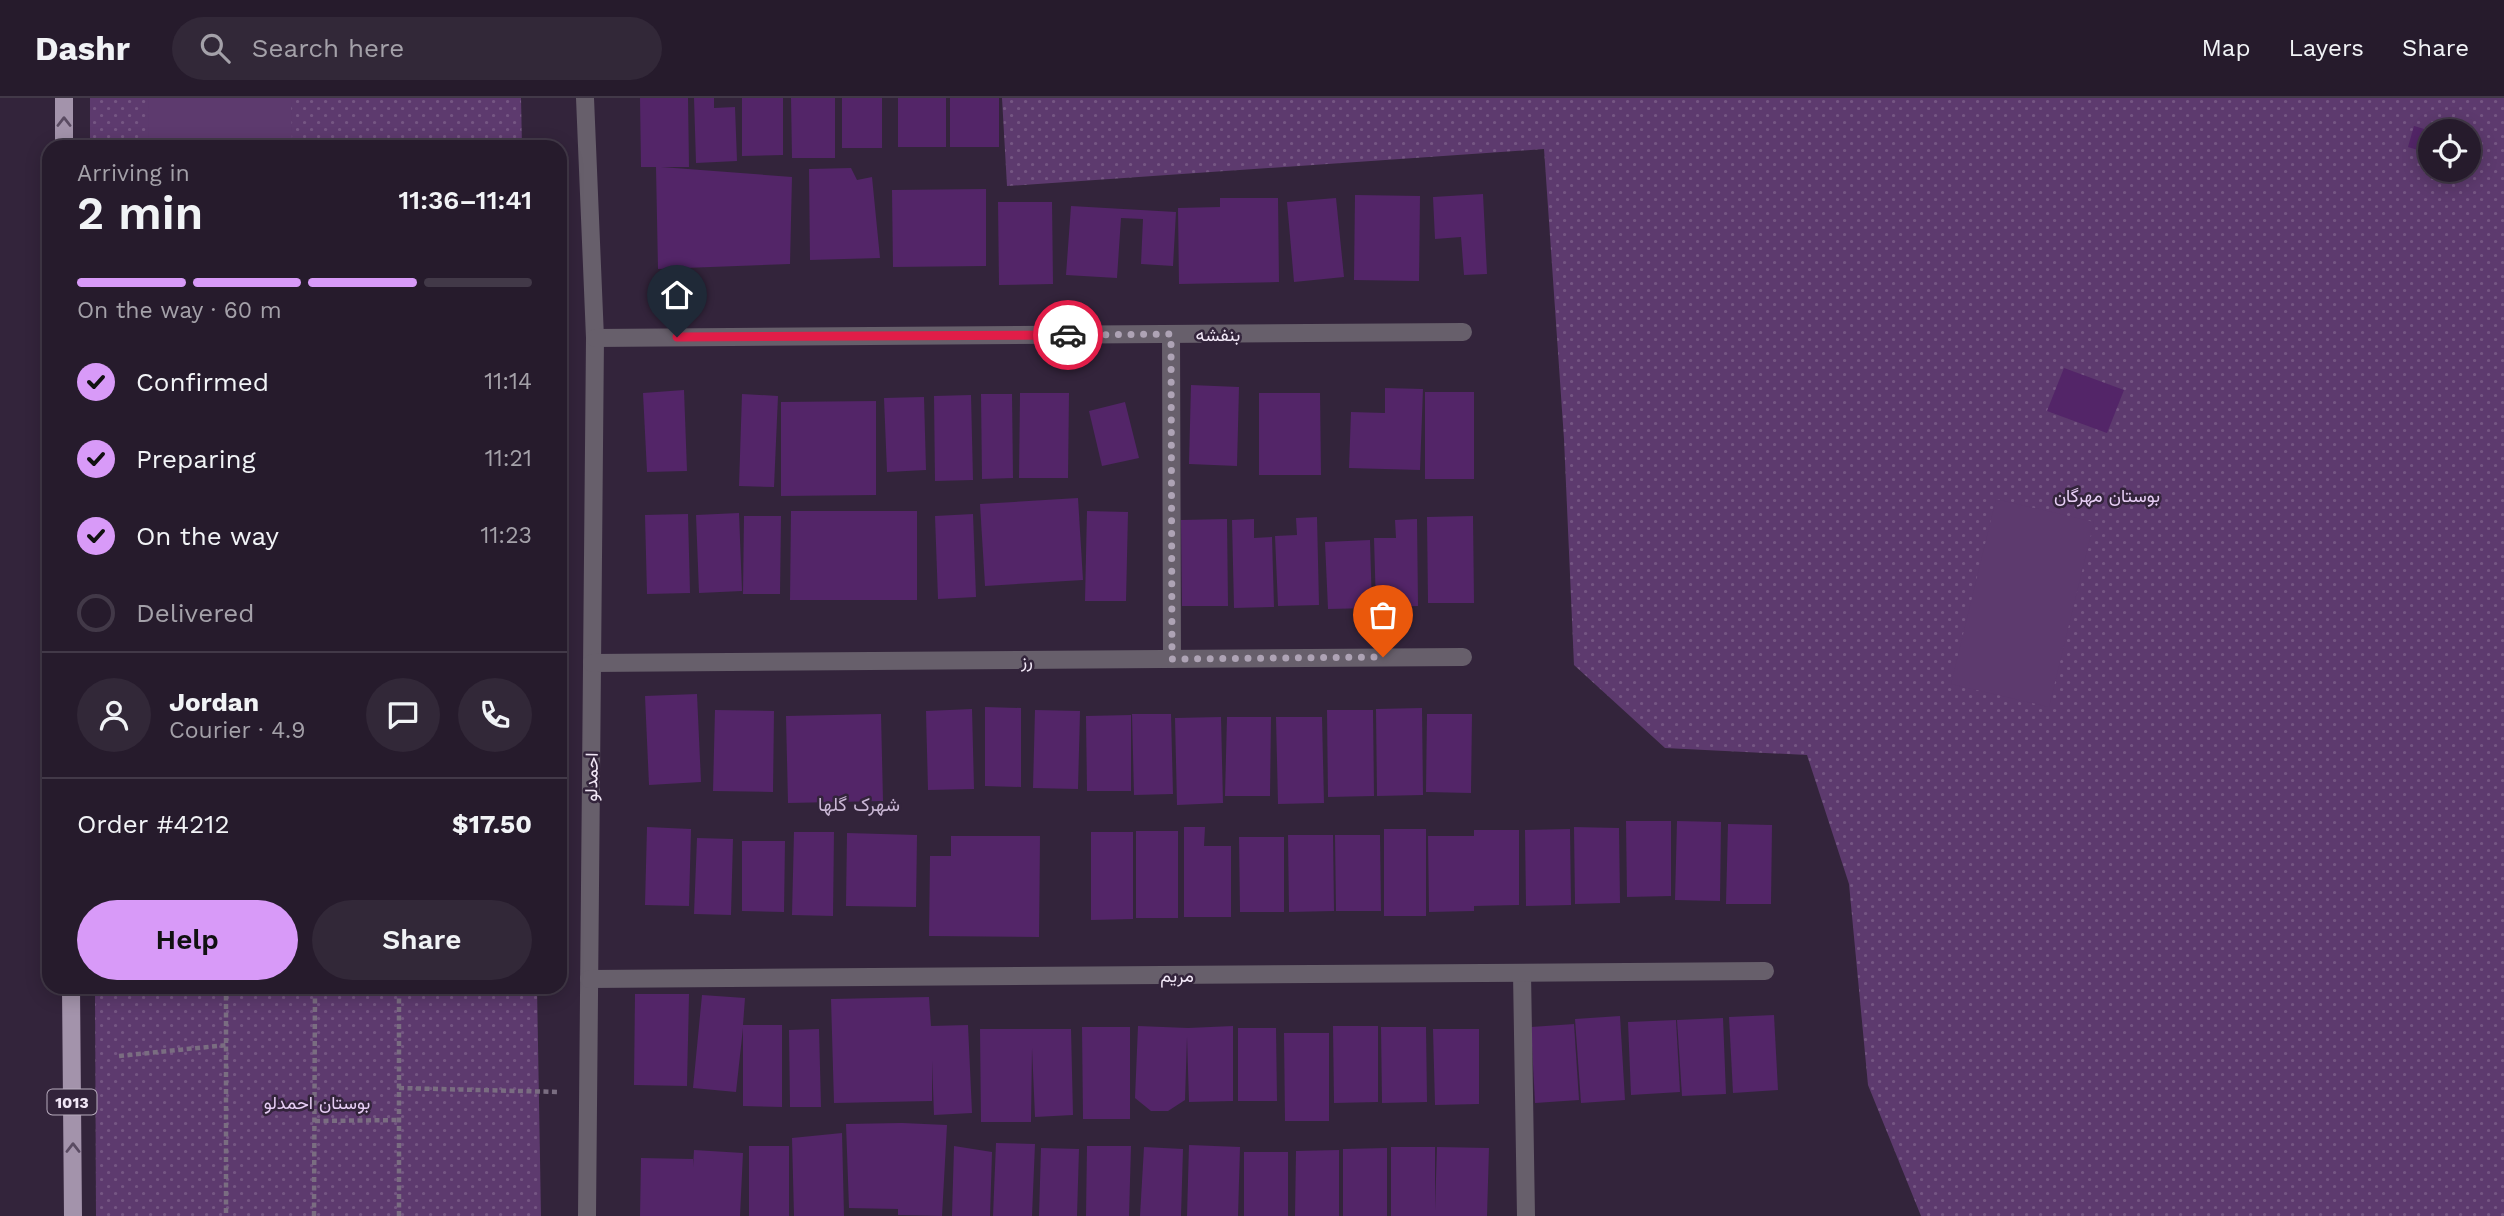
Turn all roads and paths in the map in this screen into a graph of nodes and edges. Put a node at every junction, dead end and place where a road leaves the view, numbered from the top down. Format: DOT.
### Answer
graph roads {
  1 [pos="64,98"];
  2 [pos="585,98"];
  3 [pos="64,140"];
  4 [pos="1463,332"];
  5 [pos="1171,334"];
  6 [pos="595,338"];
  7 [pos="1463,657"];
  8 [pos="1172,659"];
  9 [pos="592,663"];
  10 [pos="1765,971"];
  11 [pos="1522,973"];
  12 [pos="589,979"];
  13 [pos="71,994"];
  14 [pos="226,994"];
  15 [pos="316,994"];
  16 [pos="400,994"];
  17 [pos="227,1045"];
  18 [pos="119,1056"];
  19 [pos="399,1088"];
  20 [pos="588,1093"];
  21 [pos="399,1120"];
  22 [pos="315,1121"];
  23 [pos="73,1216"];
  24 [pos="226,1216"];
  25 [pos="314,1216"];
  26 [pos="399,1216"];
  27 [pos="587,1216"];
  28 [pos="1525,1216"];
  3 -- 1 [label="main road, one-way"];
  2 -- 6 [label="street, احمدلو"];
  4 -- 5 [label="street, بنفشه"];
  5 -- 6 [label="street, بنفشه"];
  5 -- 8 [label="street"];
  6 -- 9 [label="street, احمدلو"];
  7 -- 8 [label="street, رز"];
  8 -- 9 [label="street, رز"];
  9 -- 12 [label="street, احمدلو"];
  10 -- 11 [label="street, مریم"];
  11 -- 12 [label="street, مریم"];
  11 -- 28 [label="street"];
  12 -- 20 [label="street, احمدلو"];
  23 -- 13 [label="main road, 1013, one-way"];
  14 -- 17 [label="path"];
  15 -- 22 [label="path"];
  16 -- 19 [label="path"];
  17 -- 18 [label="path"];
  17 -- 24 [label="path"];
  19 -- 20 [label="path"];
  19 -- 21 [label="path"];
  20 -- 27 [label="street, احمدلو"];
  21 -- 22 [label="path"];
  21 -- 26 [label="path"];
  22 -- 25 [label="path"];
}
